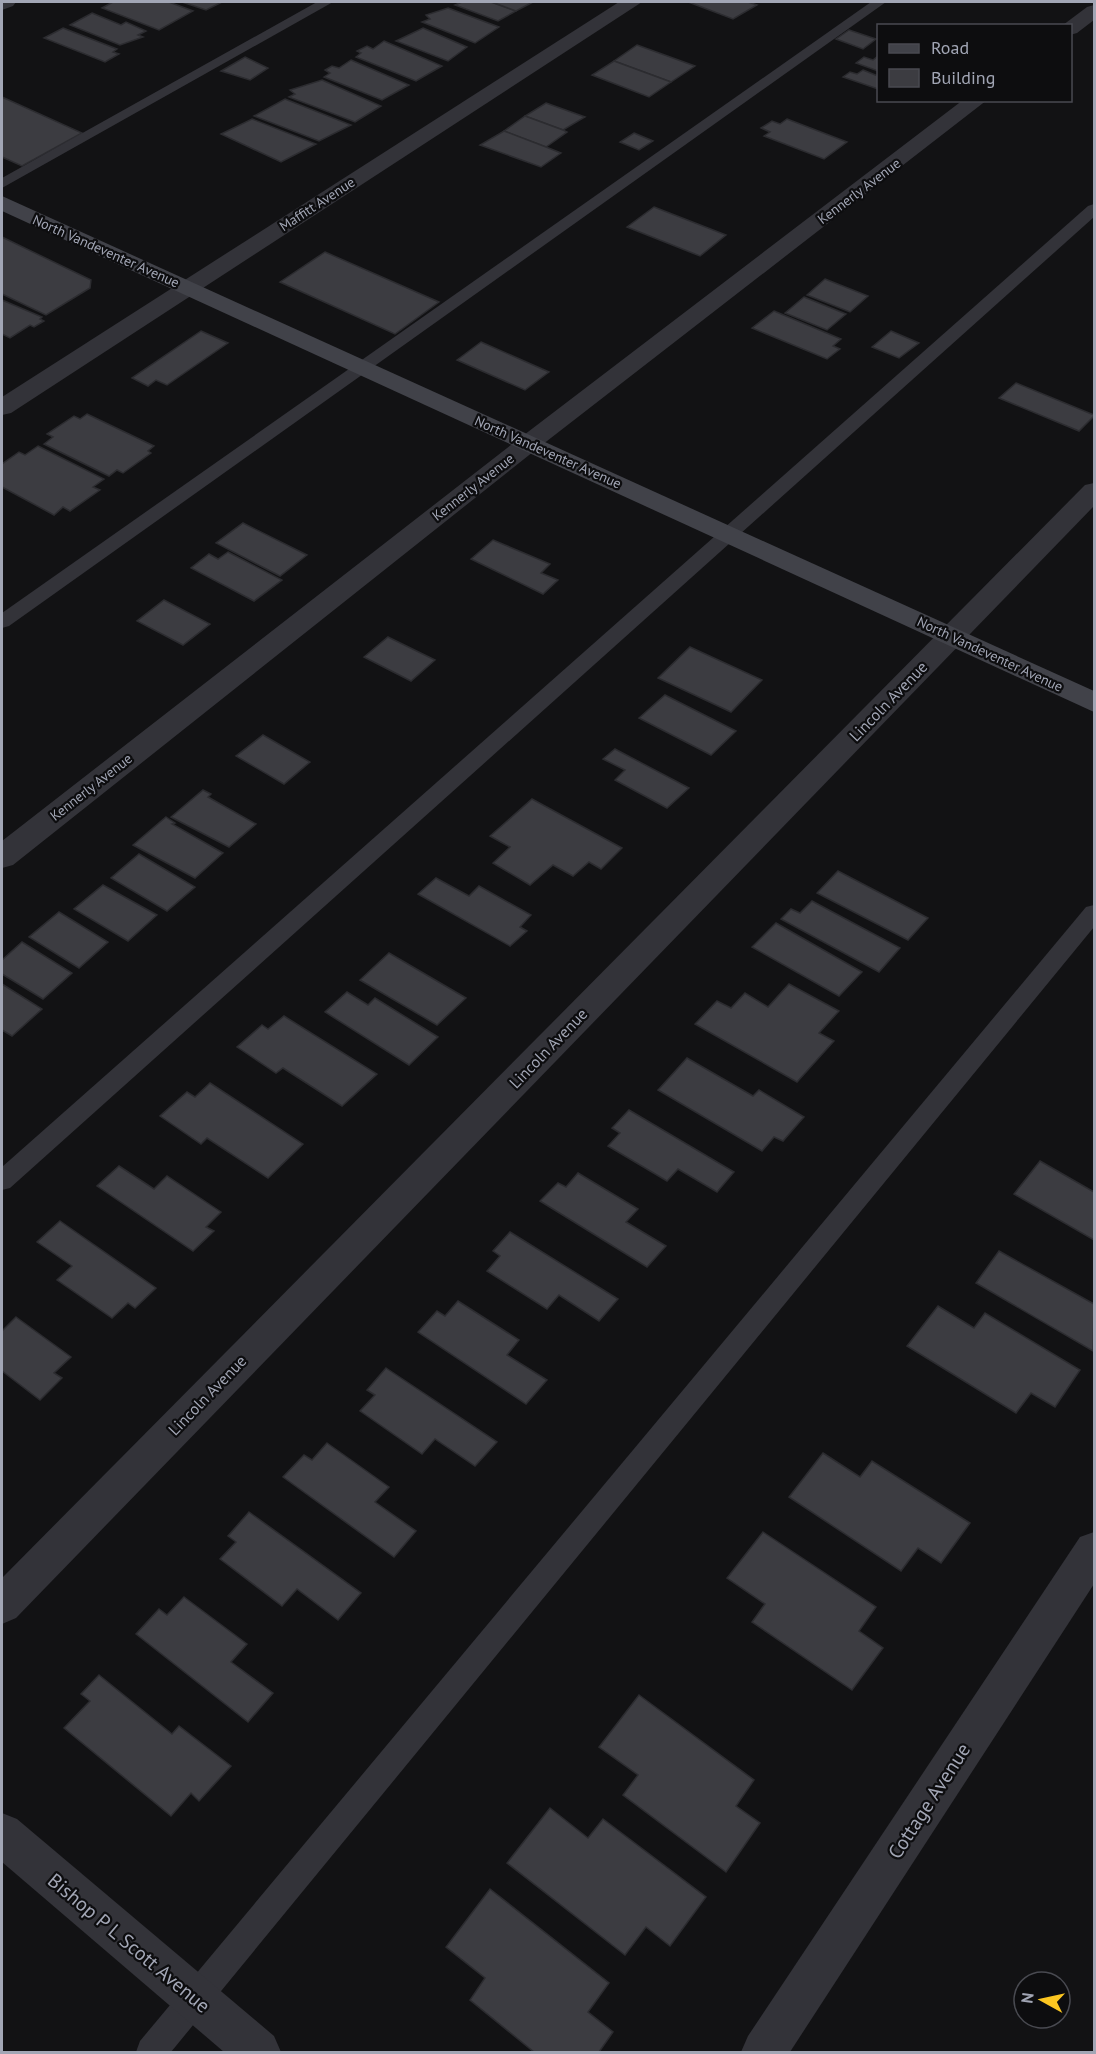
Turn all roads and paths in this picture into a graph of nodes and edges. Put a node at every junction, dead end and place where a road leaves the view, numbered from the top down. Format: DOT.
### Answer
graph roads {
  1 [pos="6,2"];
  2 [pos="326,2"];
  3 [pos="632,2"];
  4 [pos="879,2"];
  5 [pos="2,4"];
  6 [pos="1095,11"];
  7 [pos="1072,28"];
  8 [pos="974,102"];
  9 [pos="2,184"];
  10 [pos="2,203"];
  11 [pos="1095,209"];
  12 [pos="187,288"];
  13 [pos="362,367"];
  14 [pos="2,408"];
  15 [pos="529,443"];
  16 [pos="1095,491"];
  17 [pos="729,534"];
  18 [pos="2,622"];
  19 [pos="952,635"];
  20 [pos="1095,702"];
  21 [pos="2,857"];
  22 [pos="1095,913"];
  23 [pos="2,1181"];
  24 [pos="1095,1550"];
  25 [pos="2,1605"];
  26 [pos="2,1834"];
  27 [pos="195,1999"];
  28 [pos="151,2052"];
  29 [pos="258,2052"];
  30 [pos="764,2052"];
  1 -- 5 [label="street"];
  2 -- 9 [label="lane"];
  3 -- 12 [label="street, Maffitt Avenue"];
  4 -- 13 [label="lane"];
  6 -- 7 [label="street"];
  8 -- 15 [label="street, Kennerly Avenue"];
  10 -- 12 [label="main road, North Vandeventer Avenue"];
  11 -- 17 [label="lane"];
  12 -- 13 [label="main road, North Vandeventer Avenue"];
  12 -- 14 [label="street, Maffitt Avenue"];
  13 -- 15 [label="main road, North Vandeventer Avenue"];
  13 -- 18 [label="lane"];
  15 -- 17 [label="main road, North Vandeventer Avenue"];
  15 -- 21 [label="street, Kennerly Avenue"];
  16 -- 19 [label="street, Lincoln Avenue"];
  17 -- 19 [label="main road, North Vandeventer Avenue"];
  17 -- 23 [label="lane"];
  19 -- 20 [label="main road, North Vandeventer Avenue"];
  19 -- 25 [label="street, Lincoln Avenue"];
  22 -- 27 [label="lane"];
  24 -- 30 [label="street, Cottage Avenue"];
  26 -- 27 [label="street, Bishop P L Scott Avenue"];
  27 -- 28 [label="lane"];
  27 -- 29 [label="street, Bishop P L Scott Avenue"];
}
